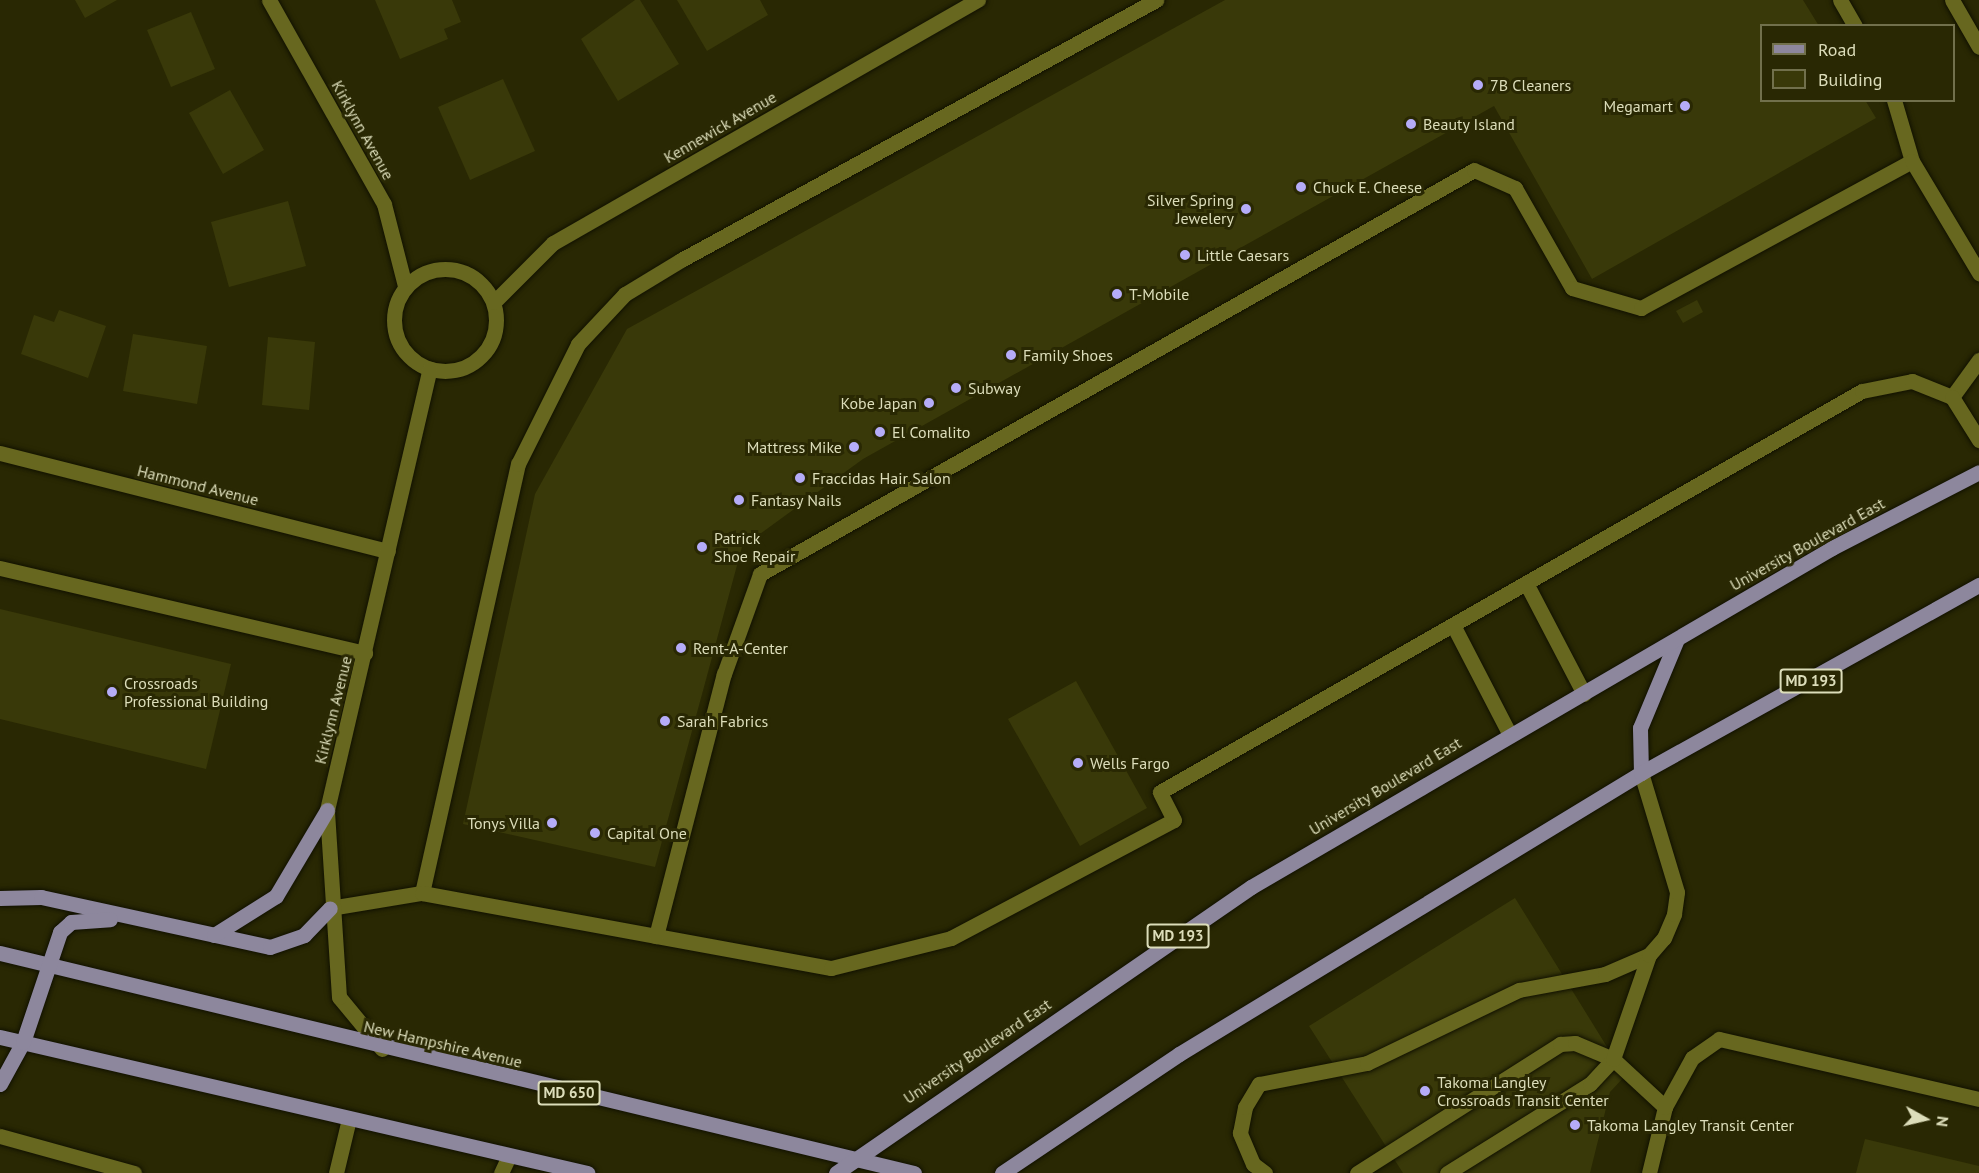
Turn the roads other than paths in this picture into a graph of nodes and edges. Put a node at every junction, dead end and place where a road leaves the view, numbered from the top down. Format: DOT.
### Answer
graph roads {
  1 [pos="269,0"];
  2 [pos="978,0"];
  3 [pos="1156,0"];
  4 [pos="1840,0"];
  5 [pos="1952,0"];
  6 [pos="1854,24"];
  7 [pos="1979,47"];
  8 [pos="1895,102"];
  9 [pos="1912,161"];
  10 [pos="1979,273"];
  11 [pos="405,286"];
  12 [pos="494,302"];
  13 [pos="1979,360"];
  14 [pos="430,369"];
  15 [pos="1952,397"];
  16 [pos="1979,440"];
  17 [pos="0,453"];
  18 [pos="1979,472"];
  19 [pos="388,551"];
  20 [pos="0,567"];
  21 [pos="1526,583"];
  22 [pos="1979,585"];
  23 [pos="1453,625"];
  24 [pos="1677,639"];
  25 [pos="365,653"];
  26 [pos="1584,693"];
  27 [pos="1510,735"];
  28 [pos="1641,773"];
  29 [pos="327,810"];
  30 [pos="422,893"];
  31 [pos="0,898"];
  32 [pos="330,908"];
  33 [pos="137,919"];
  34 [pos="214,935"];
  35 [pos="656,936"];
  36 [pos="0,953"];
  37 [pos="1649,955"];
  38 [pos="46,965"];
  39 [pos="0,1037"];
  40 [pos="23,1042"];
  41 [pos="382,1048"];
  42 [pos="1613,1059"];
  43 [pos="0,1084"];
  44 [pos="1979,1099"];
  45 [pos="1665,1107"];
  46 [pos="349,1119"];
  47 [pos="0,1136"];
  48 [pos="509,1156"];
  49 [pos="858,1157"];
  50 [pos="134,1173"];
  51 [pos="336,1173"];
  52 [pos="501,1173"];
  53 [pos="532,1173"];
  54 [pos="587,1173"];
  55 [pos="836,1173"];
  56 [pos="914,1173"];
  57 [pos="1002,1173"];
  58 [pos="1265,1173"];
  59 [pos="1357,1173"];
  60 [pos="1447,1173"];
  61 [pos="1649,1173"];
  1 -- 11 [label="street, Kirklynn Avenue"];
  2 -- 12 [label="street, Kennewick Avenue"];
  3 -- 30 [label="street"];
  4 -- 6 [label="street"];
  5 -- 7 [label="street"];
  8 -- 9 [label="street"];
  9 -- 10 [label="street"];
  9 -- 35 [label="street"];
  11 -- 12 [label="street"];
  11 -- 14 [label="street"];
  12 -- 14 [label="street"];
  13 -- 15 [label="street"];
  14 -- 19 [label="street, Kirklynn Avenue"];
  15 -- 16 [label="street"];
  15 -- 21 [label="street"];
  17 -- 19 [label="street, Hammond Avenue"];
  18 -- 24 [label="main road, University Boulevard East / MD 193"];
  19 -- 25 [label="street, Kirklynn Avenue"];
  20 -- 25 [label="street"];
  21 -- 23 [label="street"];
  21 -- 26 [label="street"];
  22 -- 28 [label="main road, MD 193"];
  23 -- 27 [label="street"];
  23 -- 35 [label="street"];
  24 -- 26 [label="main road, University Boulevard East / MD 193"];
  24 -- 28 [label="main road"];
  25 -- 29 [label="street, Kirklynn Avenue"];
  26 -- 27 [label="main road, University Boulevard East / MD 193"];
  27 -- 49 [label="main road, University Boulevard East / MD 193"];
  28 -- 37 [label="street"];
  28 -- 57 [label="main road, MD 193"];
  29 -- 32 [label="street, Kirklynn Avenue"];
  29 -- 34 [label="main road"];
  30 -- 32 [label="street"];
  30 -- 35 [label="street"];
  31 -- 33 [label="main road"];
  32 -- 34 [label="main road"];
  32 -- 41 [label="street, Kirklynn Avenue"];
  33 -- 34 [label="main road"];
  33 -- 38 [label="main road"];
  36 -- 38 [label="main road, New Hampshire Avenue / MD 650"];
  37 -- 42 [label="street"];
  37 -- 58 [label="street"];
  38 -- 40 [label="main road"];
  38 -- 41 [label="main road, New Hampshire Avenue / MD 650"];
  39 -- 40 [label="main road"];
  40 -- 43 [label="main road"];
  40 -- 46 [label="main road"];
  41 -- 49 [label="main road, New Hampshire Avenue / MD 650"];
  42 -- 45 [label="street"];
  42 -- 59 [label="street"];
  42 -- 60 [label="street"];
  44 -- 45 [label="street"];
  45 -- 61 [label="street"];
  46 -- 48 [label="main road"];
  46 -- 51 [label="street"];
  47 -- 50 [label="street"];
  48 -- 52 [label="street"];
  48 -- 53 [label="main road"];
  48 -- 54 [label="main road"];
  49 -- 55 [label="main road, University Boulevard East / MD 193"];
  49 -- 56 [label="main road, New Hampshire Avenue / MD 650"];
}
